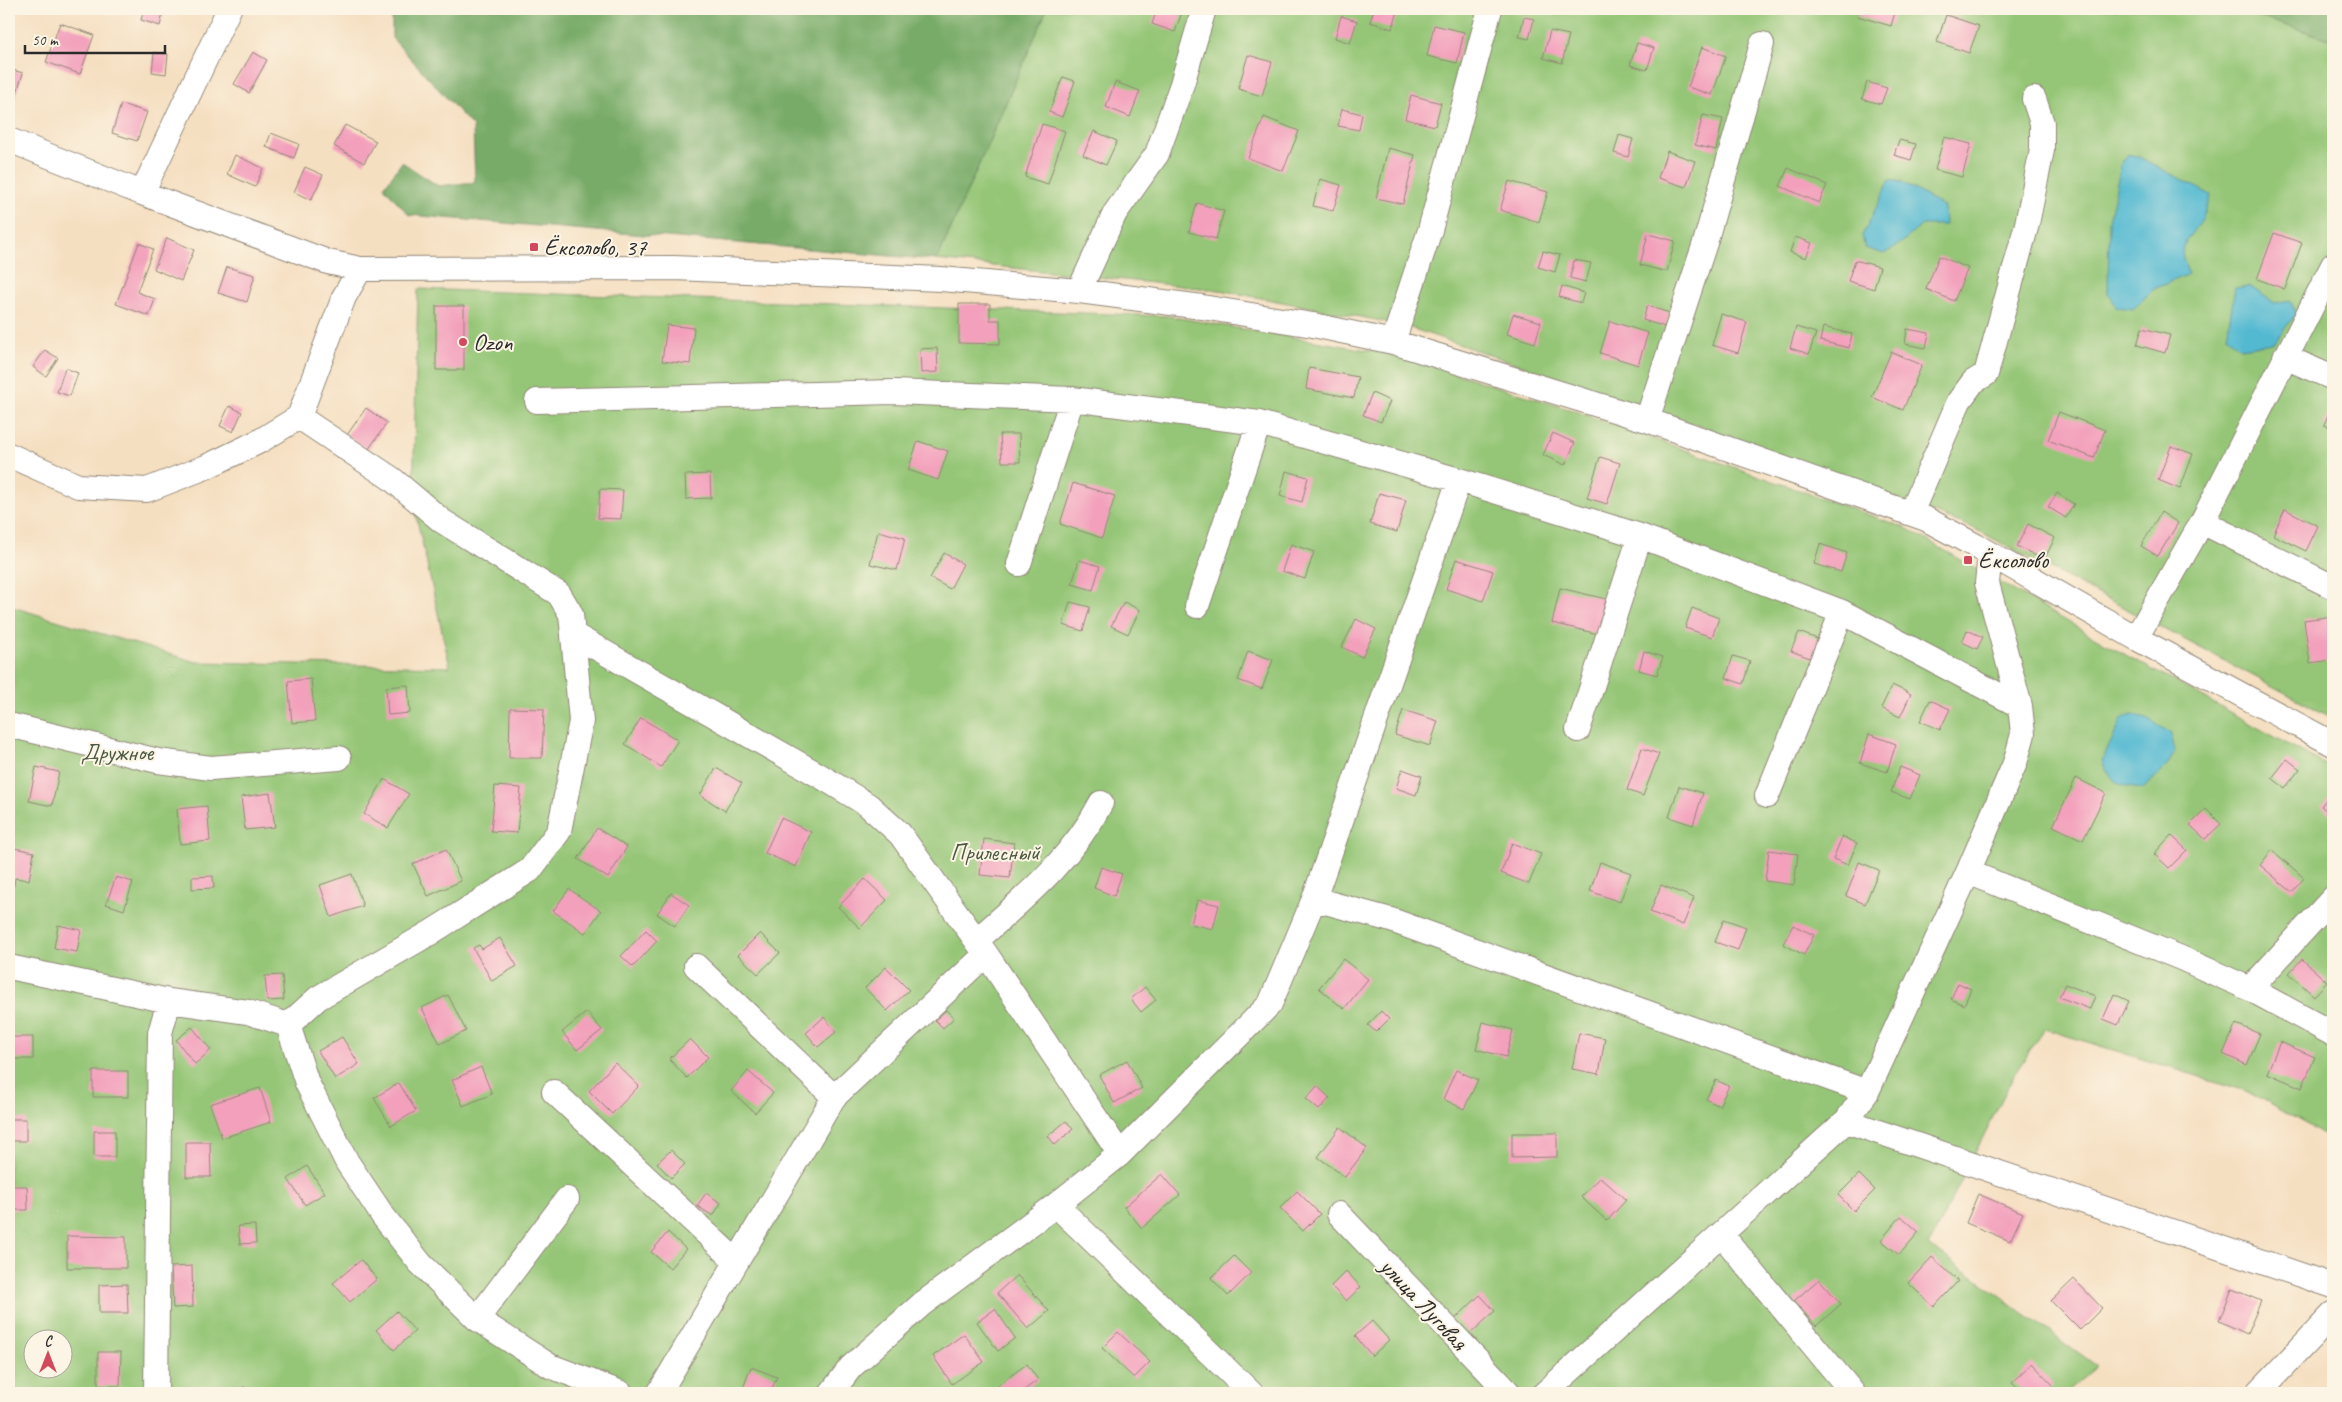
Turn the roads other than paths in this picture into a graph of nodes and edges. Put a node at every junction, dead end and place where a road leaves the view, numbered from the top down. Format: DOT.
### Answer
graph roads {
  1 [pos="229,9"];
  2 [pos="1204,9"];
  3 [pos="1490,9"];
  4 [pos="1762,44"];
  5 [pos="2034,99"];
  6 [pos="9,140"];
  7 [pos="142,193"];
  8 [pos="2333,265"];
  9 [pos="360,269"];
  10 [pos="1079,291"];
  11 [pos="1393,342"];
  12 [pos="2285,358"];
  13 [pos="2333,378"];
  14 [pos="1072,399"];
  15 [pos="537,401"];
  16 [pos="299,418"];
  17 [pos="1647,420"];
  18 [pos="1259,423"];
  19 [pos="9,455"];
  20 [pos="1459,480"];
  21 [pos="1911,513"];
  22 [pos="2202,522"];
  23 [pos="1640,536"];
  24 [pos="1990,554"];
  25 [pos="1019,564"];
  26 [pos="2333,587"];
  27 [pos="1197,606"];
  28 [pos="1842,612"];
  29 [pos="574,635"];
  30 [pos="2136,638"];
  31 [pos="2020,706"];
  32 [pos="9,724"];
  33 [pos="1578,730"];
  34 [pos="2333,744"];
  35 [pos="339,758"];
  36 [pos="1767,796"];
  37 [pos="1101,803"];
  38 [pos="1968,872"];
  39 [pos="2333,898"];
  40 [pos="1314,899"];
  41 [pos="981,947"];
  42 [pos="696,966"];
  43 [pos="9,967"];
  44 [pos="2250,989"];
  45 [pos="169,1001"];
  46 [pos="288,1026"];
  47 [pos="2333,1034"];
  48 [pos="554,1092"];
  49 [pos="1867,1092"];
  50 [pos="834,1097"];
  51 [pos="1846,1121"];
  52 [pos="1120,1154"];
  53 [pos="567,1199"];
  54 [pos="1056,1204"];
  55 [pos="1339,1214"];
  56 [pos="1721,1234"];
  57 [pos="736,1261"];
  58 [pos="2333,1286"];
  59 [pos="2333,1314"];
  60 [pos="477,1319"];
  61 [pos="156,1393"];
  62 [pos="620,1393"];
  63 [pos="659,1393"];
  64 [pos="831,1393"];
  65 [pos="1250,1393"];
  66 [pos="1509,1393"];
  67 [pos="1545,1393"];
  68 [pos="1853,1393"];
  69 [pos="2258,1393"];
  1 -- 7 [label="street"];
  2 -- 10 [label="street"];
  3 -- 11 [label="street"];
  4 -- 17 [label="street"];
  5 -- 21 [label="street"];
  6 -- 7 [label="street"];
  7 -- 9 [label="street"];
  8 -- 12 [label="street"];
  9 -- 10 [label="street"];
  9 -- 16 [label="street"];
  10 -- 11 [label="street"];
  11 -- 17 [label="street"];
  12 -- 13 [label="street"];
  12 -- 22 [label="street"];
  14 -- 15 [label="street"];
  14 -- 18 [label="street"];
  14 -- 25 [label="street"];
  16 -- 19 [label="street"];
  16 -- 29 [label="street"];
  17 -- 21 [label="street"];
  18 -- 20 [label="street"];
  18 -- 27 [label="street"];
  20 -- 23 [label="street"];
  20 -- 40 [label="street"];
  21 -- 24 [label="street"];
  22 -- 26 [label="street"];
  22 -- 30 [label="street"];
  23 -- 28 [label="street"];
  23 -- 33 [label="street"];
  24 -- 30 [label="street"];
  24 -- 31 [label="street"];
  28 -- 31 [label="street"];
  28 -- 36 [label="street"];
  29 -- 41 [label="street"];
  29 -- 46 [label="street"];
  30 -- 34 [label="street"];
  31 -- 38 [label="street"];
  32 -- 35 [label="street"];
  37 -- 41 [label="street"];
  38 -- 44 [label="street"];
  38 -- 49 [label="street"];
  39 -- 44 [label="street"];
  40 -- 49 [label="street"];
  40 -- 52 [label="street"];
  41 -- 50 [label="street"];
  41 -- 52 [label="street"];
  42 -- 50 [label="street"];
  43 -- 45 [label="street"];
  44 -- 47 [label="street"];
  45 -- 46 [label="street"];
  45 -- 61 [label="street"];
  46 -- 60 [label="street"];
  48 -- 57 [label="street"];
  49 -- 51 [label="street"];
  50 -- 57 [label="street"];
  51 -- 56 [label="street"];
  51 -- 58 [label="street"];
  52 -- 54 [label="street"];
  53 -- 60 [label="street"];
  54 -- 64 [label="street"];
  54 -- 65 [label="street"];
  55 -- 66 [label="street, улица Луговая"];
  56 -- 67 [label="street"];
  56 -- 68 [label="street"];
  57 -- 63 [label="street"];
  59 -- 69 [label="street"];
  60 -- 62 [label="street"];
}
